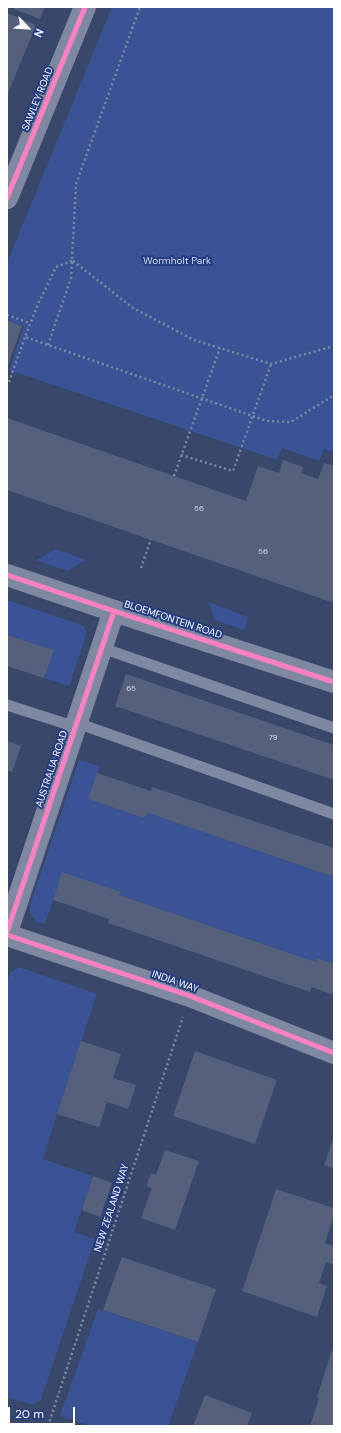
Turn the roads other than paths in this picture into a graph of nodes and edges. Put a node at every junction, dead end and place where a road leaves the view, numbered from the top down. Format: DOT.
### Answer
graph roads {
  1 [pos="85,7"];
  2 [pos="7,198"];
  3 [pos="7,575"];
  4 [pos="114,611"];
  5 [pos="102,648"];
  6 [pos="334,682"];
  7 [pos="7,705"];
  8 [pos="76,725"];
  9 [pos="334,728"];
  10 [pos="334,814"];
  11 [pos="8,926"];
  12 [pos="334,1053"];
  1 -- 2 [label="street, SAWLEY ROAD"];
  3 -- 4 [label="street, BLOEMFONTEIN ROAD"];
  4 -- 5 [label="street, AUSTRALIA ROAD"];
  4 -- 6 [label="street, BLOEMFONTEIN ROAD"];
  5 -- 8 [label="street, AUSTRALIA ROAD"];
  5 -- 9 [label="lane"];
  7 -- 8 [label="lane"];
  8 -- 10 [label="lane"];
  8 -- 11 [label="street, AUSTRALIA ROAD"];
  11 -- 12 [label="street, INDIA WAY"];
}
